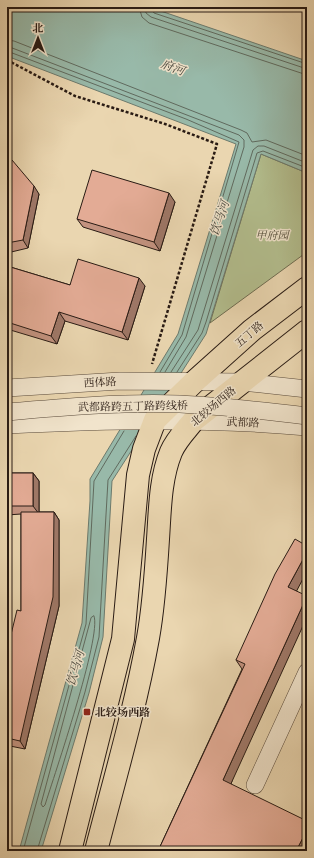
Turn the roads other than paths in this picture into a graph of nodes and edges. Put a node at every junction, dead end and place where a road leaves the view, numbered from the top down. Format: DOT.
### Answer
graph roads {
  1 [pos="307,288"];
  2 [pos="307,331"];
  3 [pos="194,382"];
  4 [pos="242,382"];
  5 [pos="7,388"];
  6 [pos="307,390"];
  7 [pos="7,412"];
  8 [pos="307,416"];
  9 [pos="155,420"];
  10 [pos="194,420"];
  11 [pos="7,425"];
  12 [pos="307,427"];
  13 [pos="307,672"];
  14 [pos="255,785"];
  15 [pos="70,851"];
  16 [pos="96,851"];
  1 -- 3 [label="main road, 五丁路"];
  2 -- 4 [label="main road"];
  3 -- 4 [label="street"];
  3 -- 5 [label="street, 西体路"];
  3 -- 9 [label="main road"];
  4 -- 6 [label="street"];
  4 -- 10 [label="main road, 北较场西路"];
  7 -- 8 [label="street, 武都路跨五丁路跨线桥, bridge"];
  9 -- 10 [label="street, 武都路"];
  9 -- 11 [label="street"];
  9 -- 15 [label="main road"];
  10 -- 12 [label="street, 武都路"];
  10 -- 16 [label="main road, 北较场西路"];
  13 -- 14 [label="street"];
}
